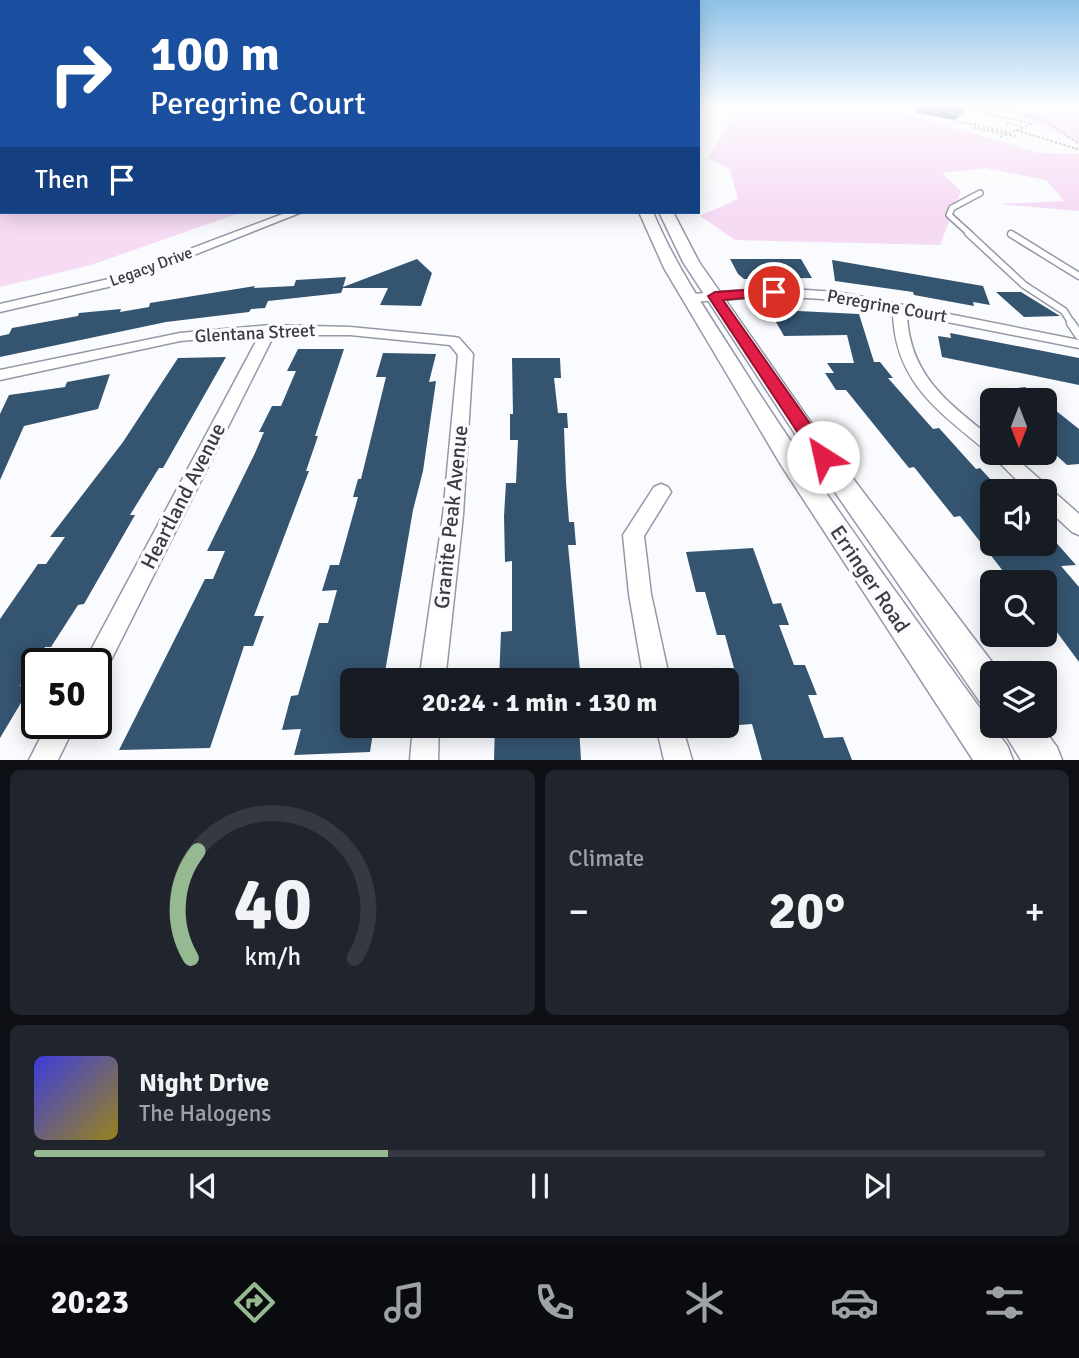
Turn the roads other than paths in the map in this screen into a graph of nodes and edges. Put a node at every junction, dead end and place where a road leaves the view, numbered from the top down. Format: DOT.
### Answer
graph roads {
  1 [pos="981,193"];
  2 [pos="292,214"];
  3 [pos="647,214"];
  4 [pos="667,214"];
  5 [pos="1011,234"];
  6 [pos="1079,276"];
  7 [pos="703,297"];
  8 [pos="900,307"];
  9 [pos="0,308"];
  10 [pos="270,329"];
  11 [pos="1079,335"];
  12 [pos="1079,344"];
  13 [pos="466,354"];
  14 [pos="0,376"];
  15 [pos="980,437"];
  16 [pos="1013,466"];
  17 [pos="1027,479"];
  18 [pos="661,492"];
  19 [pos="1057,506"];
  20 [pos="1079,526"];
  21 [pos="104,648"];
  22 [pos="434,668"];
  23 [pos="654,668"];
  24 [pos="980,674"];
  25 [pos="425,738"];
  26 [pos="672,738"];
  27 [pos="1027,738"];
  28 [pos="54,739"];
  29 [pos="43,760"];
  30 [pos="424,760"];
  31 [pos="678,760"];
  32 [pos="995,760"];
  33 [pos="1044,760"];
  1 -- 11 [label="lane"];
  2 -- 9 [label="street, Legacy Drive"];
  3 -- 7 [label="main road, Erringer Road"];
  4 -- 7 [label="main road, Erringer Road"];
  5 -- 6 [label="lane"];
  7 -- 8 [label="street, Peregrine Court"];
  7 -- 24 [label="main road, Erringer Road"];
  7 -- 32 [label="main road, Erringer Road"];
  8 -- 12 [label="street, Peregrine Court"];
  8 -- 15 [label="street"];
  10 -- 13 [label="street, Glentana Street"];
  10 -- 14 [label="street, Glentana Street"];
  10 -- 21 [label="street, Heartland Avenue"];
  13 -- 22 [label="street, Granite Peak Avenue"];
  16 -- 17 [label="street"];
  18 -- 23 [label="street"];
  19 -- 20 [label="street"];
  25 -- 30 [label="street"];
  26 -- 31 [label="street"];
  27 -- 33 [label="main road"];
  28 -- 29 [label="street"];
}
